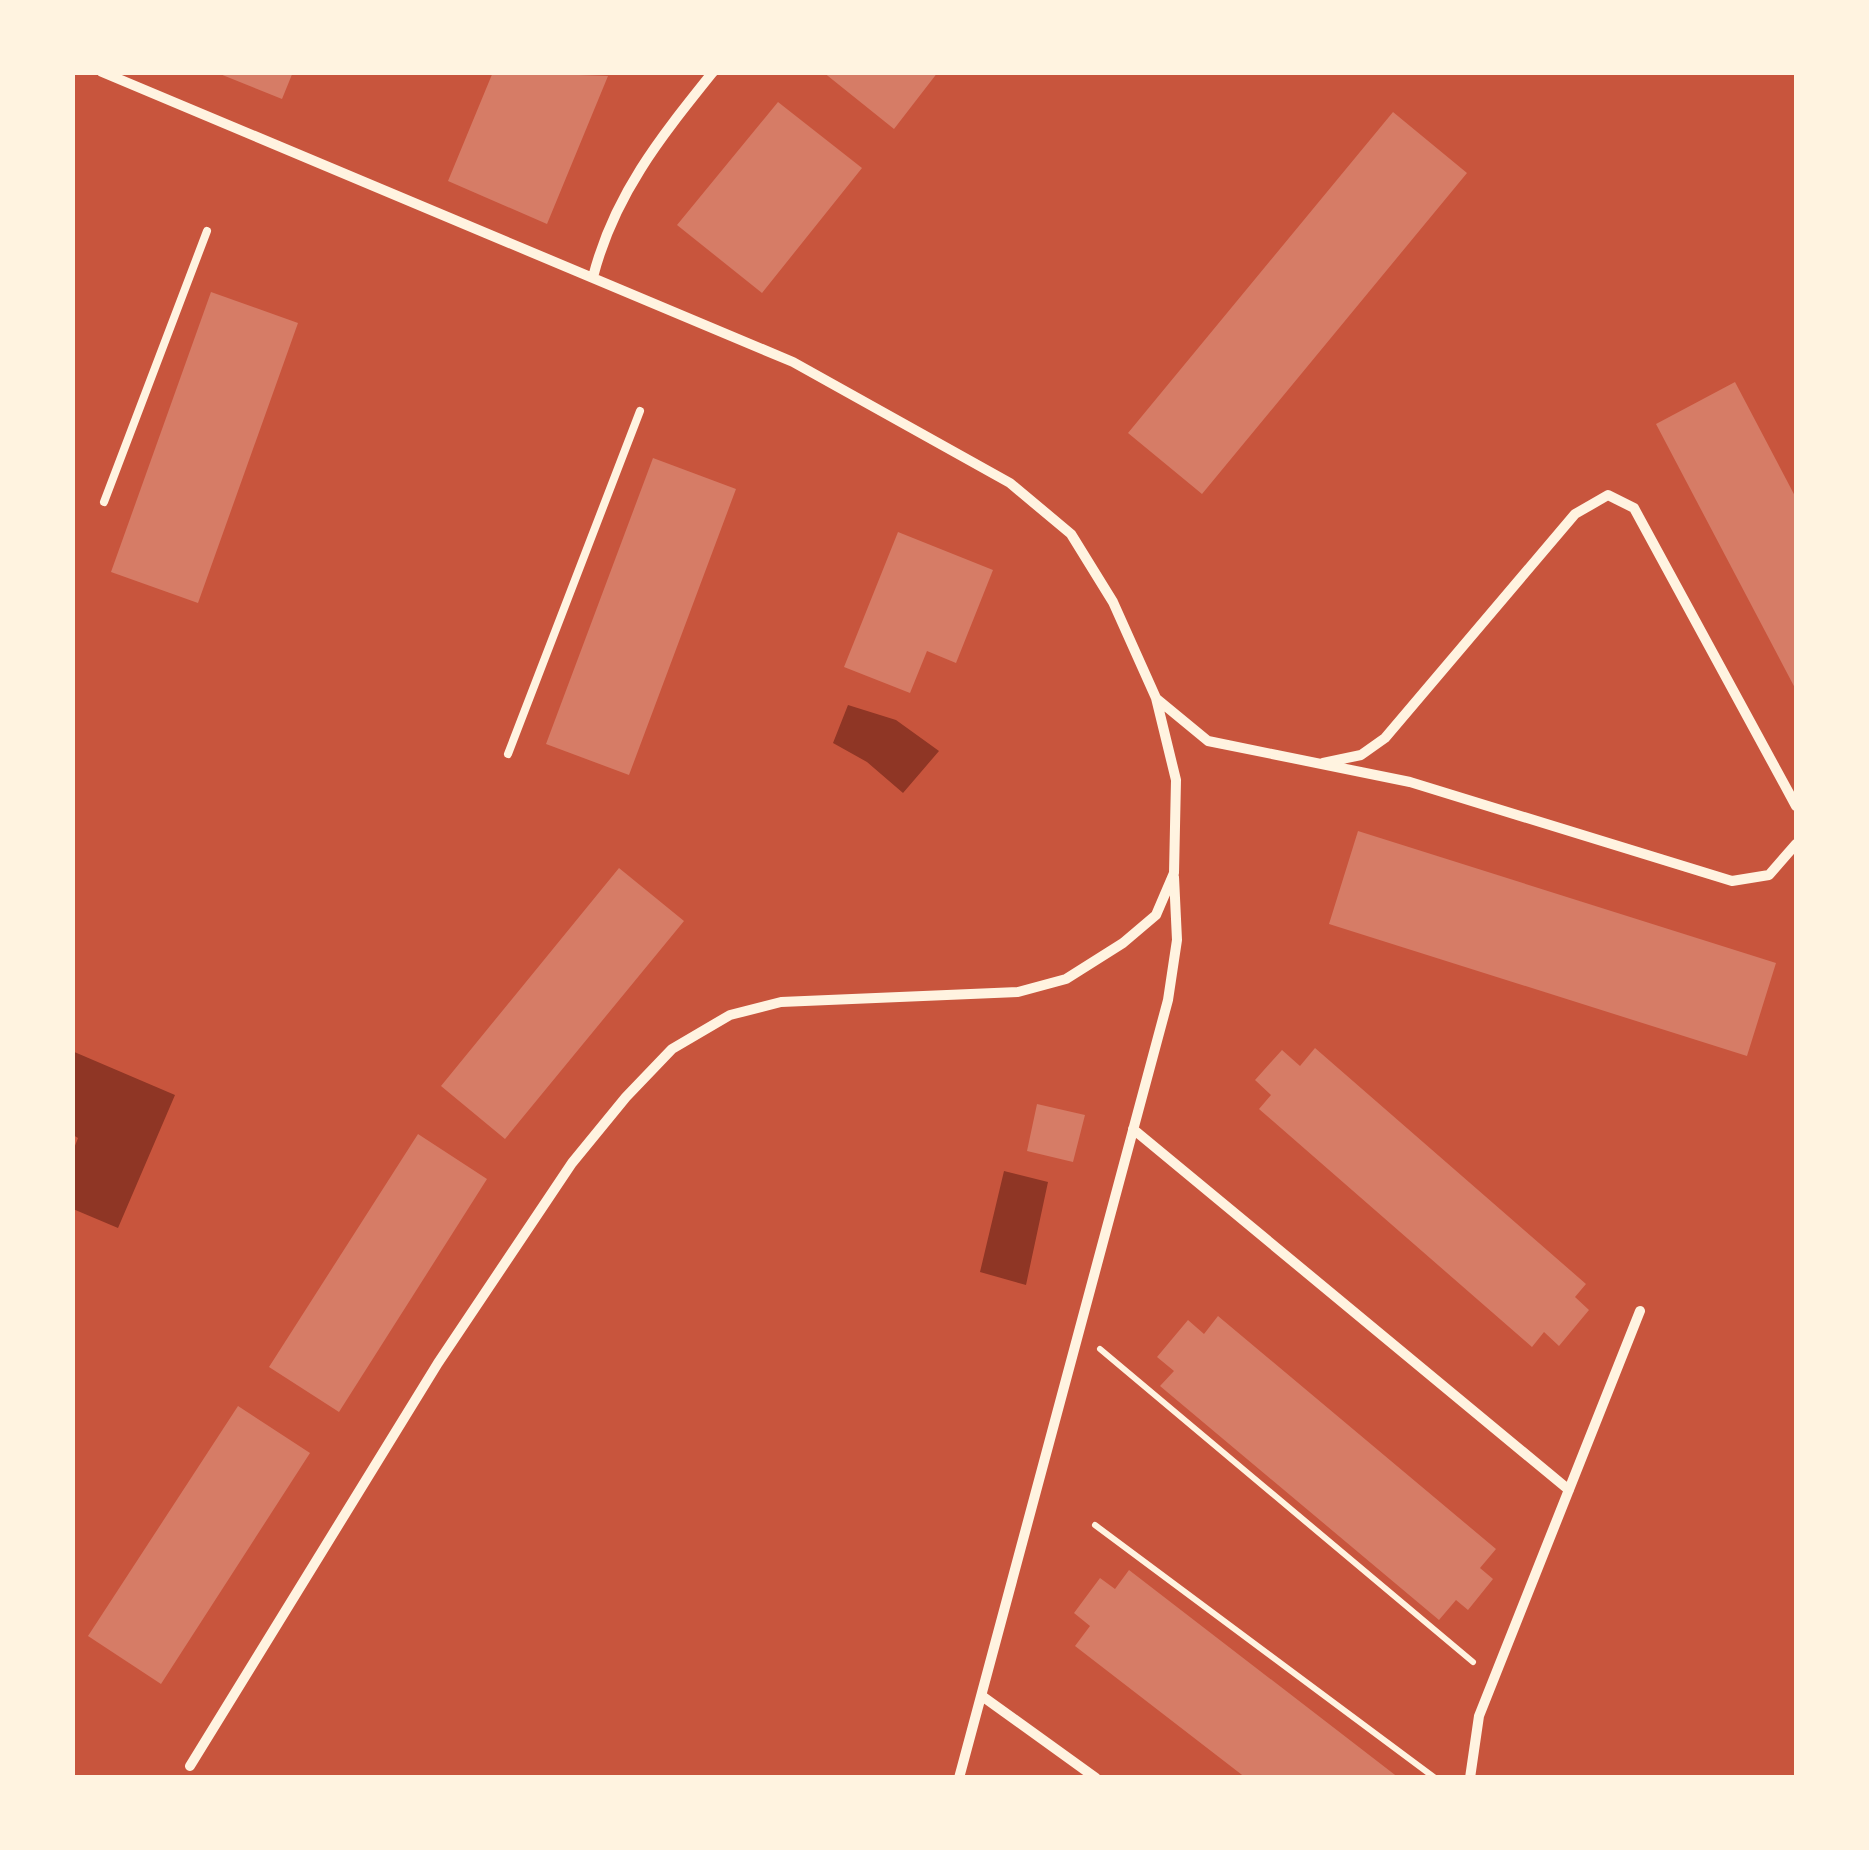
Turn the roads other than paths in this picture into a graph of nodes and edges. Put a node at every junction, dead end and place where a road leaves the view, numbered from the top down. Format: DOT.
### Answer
graph roads {
  1 [pos="713,72"];
  2 [pos="111,74"];
  3 [pos="207,231"];
  4 [pos="592,278"];
  5 [pos="640,411"];
  6 [pos="104,502"];
  7 [pos="1156,698"];
  8 [pos="508,754"];
  9 [pos="1323,763"];
  10 [pos="1796,806"];
  11 [pos="1796,844"];
  12 [pos="1792,861"];
  13 [pos="1174,873"];
  14 [pos="1133,1129"];
  15 [pos="1640,1311"];
  16 [pos="1569,1490"];
  17 [pos="982,1696"];
  18 [pos="190,1766"];
  19 [pos="959,1778"];
  20 [pos="1096,1778"];
  21 [pos="1470,1778"];
  1 -- 4 [label="street"];
  2 -- 4 [label="street"];
  3 -- 6 [label="lane"];
  4 -- 7 [label="street"];
  5 -- 8 [label="lane"];
  7 -- 9 [label="street"];
  7 -- 13 [label="street"];
  9 -- 10 [label="street"];
  9 -- 12 [label="street"];
  11 -- 12 [label="street"];
  13 -- 14 [label="street"];
  13 -- 18 [label="street"];
  14 -- 16 [label="street"];
  14 -- 17 [label="street"];
  15 -- 16 [label="street"];
  16 -- 21 [label="street"];
  17 -- 19 [label="street"];
  17 -- 20 [label="street"];
}
